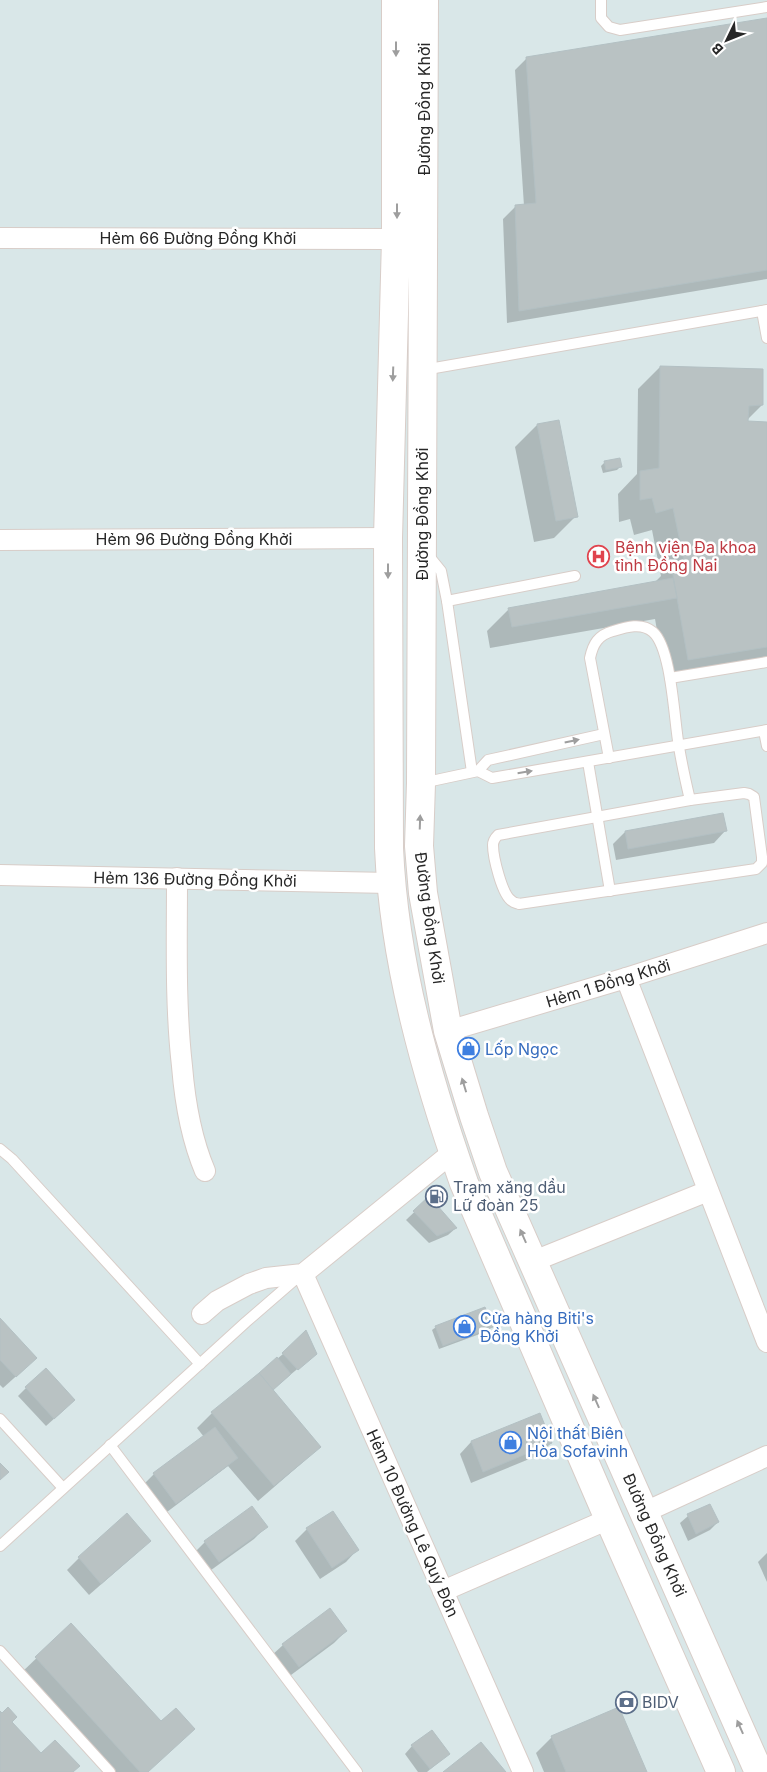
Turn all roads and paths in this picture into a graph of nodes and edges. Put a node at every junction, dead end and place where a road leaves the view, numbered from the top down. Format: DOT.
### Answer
graph roads {
  1 [pos="396,0"];
  2 [pos="424,0"];
  3 [pos="601,0"];
  4 [pos="767,7"];
  5 [pos="0,238"];
  6 [pos="396,239"];
  7 [pos="424,242"];
  8 [pos="764,310"];
  9 [pos="767,338"];
  10 [pos="423,370"];
  11 [pos="388,538"];
  12 [pos="0,540"];
  13 [pos="422,546"];
  14 [pos="574,576"];
  15 [pos="447,601"];
  16 [pos="767,662"];
  17 [pos="670,678"];
  18 [pos="766,731"];
  19 [pos="604,734"];
  20 [pos="679,746"];
  21 [pos="767,746"];
  22 [pos="609,758"];
  23 [pos="588,762"];
  24 [pos="475,771"];
  25 [pos="421,783"];
  26 [pos="690,800"];
  27 [pos="596,816"];
  28 [pos="0,875"];
  29 [pos="177,878"];
  30 [pos="390,883"];
  31 [pos="610,891"];
  32 [pos="767,933"];
  33 [pos="626,978"];
  34 [pos="448,1031"];
  35 [pos="482,1139"];
  36 [pos="0,1149"];
  37 [pos="453,1152"];
  38 [pos="205,1171"];
  39 [pos="708,1191"];
  40 [pos="534,1262"];
  41 [pos="303,1274"];
  42 [pos="202,1314"];
  43 [pos="765,1332"];
  44 [pos="200,1364"];
  45 [pos="0,1419"];
  46 [pos="110,1445"];
  47 [pos="767,1456"];
  48 [pos="63,1488"];
  49 [pos="645,1512"];
  50 [pos="609,1519"];
  51 [pos="0,1546"];
  52 [pos="443,1591"];
  53 [pos="700,1638"];
  54 [pos="0,1651"];
  55 [pos="668,1653"];
  56 [pos="110,1772"];
  57 [pos="357,1772"];
  58 [pos="523,1772"];
  59 [pos="721,1772"];
  60 [pos="759,1772"];
  1 -- 6 [label="main road, Đường Đồng Khởi, one-way"];
  2 -- 7 [label="main road, Đường Đồng Khởi"];
  3 -- 4 [label="lane"];
  5 -- 6 [label="street, Hẻm 66 Đường Đồng Khởi"];
  6 -- 7 [label="main road"];
  6 -- 11 [label="main road, Đường Đồng Khởi, one-way"];
  7 -- 10 [label="main road, Đường Đồng Khởi"];
  8 -- 9 [label="lane"];
  8 -- 10 [label="lane"];
  10 -- 13 [label="main road, Đường Đồng Khởi"];
  11 -- 12 [label="street, Hẻm 96 Đường Đồng Khởi"];
  11 -- 30 [label="main road, Đường Đồng Khởi, one-way"];
  13 -- 15 [label="lane"];
  13 -- 25 [label="main road, Đường Đồng Khởi"];
  14 -- 15 [label="lane"];
  15 -- 24 [label="lane"];
  16 -- 17 [label="lane"];
  17 -- 19 [label="lane"];
  17 -- 20 [label="lane"];
  18 -- 20 [label="lane"];
  18 -- 21 [label="lane"];
  19 -- 22 [label="lane"];
  24 -- 19 [label="lane, one-way"];
  20 -- 22 [label="lane"];
  20 -- 26 [label="lane"];
  22 -- 23 [label="lane"];
  24 -- 23 [label="lane, one-way"];
  23 -- 27 [label="lane"];
  24 -- 25 [label="lane"];
  34 -- 25 [label="main road, Đường Đồng Khởi, one-way"];
  26 -- 27 [label="lane"];
  26 -- 31 [label="lane"];
  27 -- 31 [label="lane"];
  27 -- 31 [label="lane"];
  28 -- 29 [label="street, Hẻm 136 Đường Đồng Khởi"];
  29 -- 30 [label="street, Hẻm 136 Đường Đồng Khởi"];
  29 -- 38 [label="street"];
  30 -- 37 [label="main road, Đường Đồng Khởi"];
  32 -- 33 [label="street, Hẻm 1 Đồng Khởi"];
  33 -- 34 [label="street, Hẻm 1 Đồng Khởi"];
  33 -- 39 [label="street"];
  35 -- 34 [label="main road, Đường Đồng Khởi, one-way"];
  35 -- 37 [label="main road"];
  40 -- 35 [label="main road, Đường Đồng Khởi, one-way"];
  36 -- 44 [label="lane"];
  37 -- 41 [label="street"];
  37 -- 50 [label="main road, Đường Đồng Khởi"];
  39 -- 40 [label="street"];
  39 -- 43 [label="street"];
  49 -- 40 [label="main road, Đường Đồng Khởi, one-way"];
  41 -- 42 [label="street"];
  41 -- 44 [label="lane"];
  41 -- 52 [label="street, Hẻm 10 Đường Lê Quý Đôn"];
  44 -- 46 [label="lane"];
  45 -- 48 [label="lane"];
  46 -- 48 [label="lane"];
  46 -- 57 [label="lane"];
  47 -- 49 [label="street"];
  48 -- 51 [label="lane"];
  49 -- 53 [label="main road, Đường Đồng Khởi"];
  50 -- 52 [label="street"];
  50 -- 55 [label="main road, Đường Đồng Khởi"];
  52 -- 58 [label="street, Hẻm 10 Đường Lê Quý Đôn"];
  53 -- 55 [label="main road"];
  60 -- 53 [label="main road, Đường Đồng Khởi, one-way"];
  54 -- 56 [label="lane"];
  55 -- 59 [label="main road, Đường Đồng Khởi"];
}
